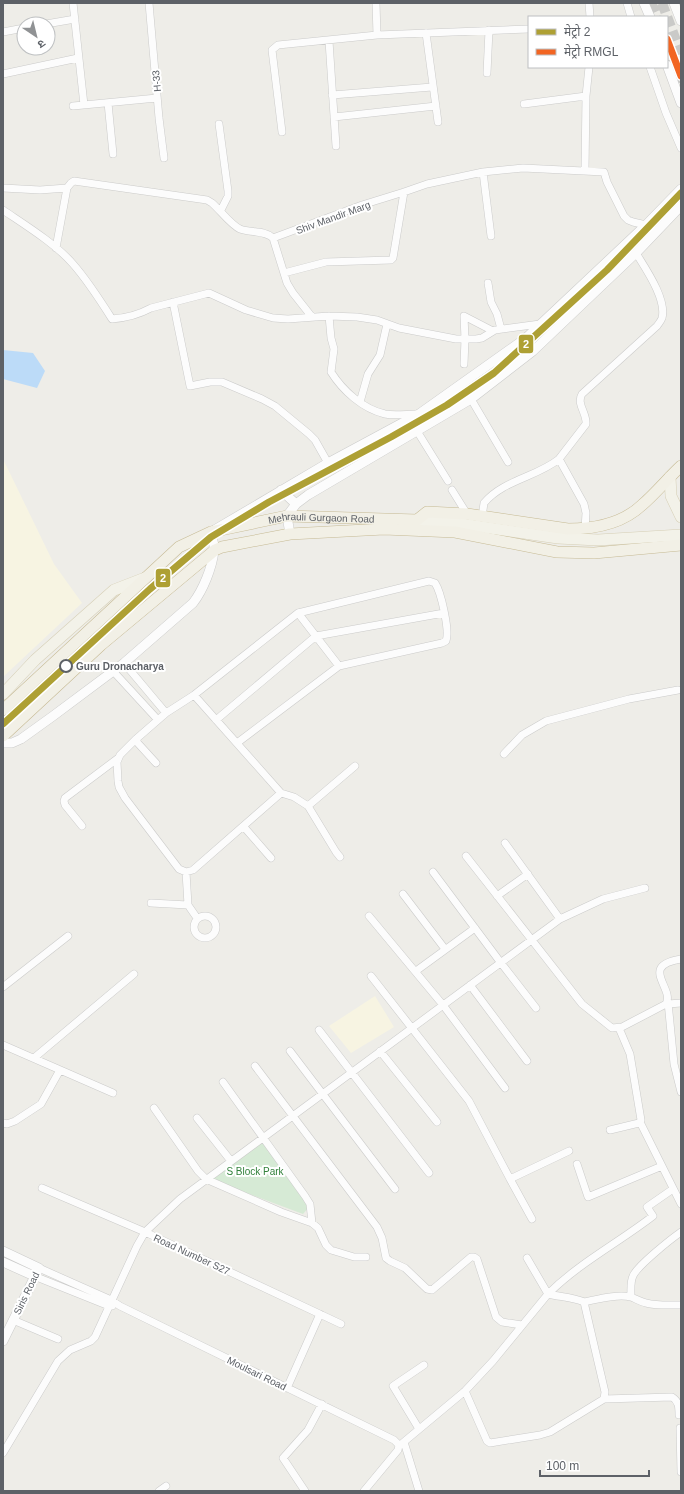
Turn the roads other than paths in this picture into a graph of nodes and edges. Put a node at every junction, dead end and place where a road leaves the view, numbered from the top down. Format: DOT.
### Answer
graph roads {
  1 [pos="73,3"];
  2 [pos="149,3"];
  3 [pos="376,3"];
  4 [pos="589,3"];
  5 [pos="627,3"];
  6 [pos="644,3"];
  7 [pos="674,3"];
  8 [pos="590,16"];
  9 [pos="631,16"];
  10 [pos="650,16"];
  11 [pos="74,18"];
  12 [pos="681,21"];
  13 [pos="56,22"];
  14 [pos="528,29"];
  15 [pos="16,30"];
  16 [pos="489,30"];
  17 [pos="3,32"];
  18 [pos="426,33"];
  19 [pos="377,35"];
  20 [pos="329,41"];
  21 [pos="78,58"];
  22 [pos="589,68"];
  23 [pos="650,68"];
  24 [pos="668,68"];
  25 [pos="487,73"];
  26 [pos="3,74"];
  27 [pos="432,87"];
  28 [pos="332,95"];
  29 [pos="586,96"];
  30 [pos="157,98"];
  31 [pos="108,103"];
  32 [pos="681,103"];
  33 [pos="524,104"];
  34 [pos="84,105"];
  35 [pos="72,106"];
  36 [pos="436,106"];
  37 [pos="334,117"];
  38 [pos="438,122"];
  39 [pos="219,124"];
  40 [pos="282,132"];
  41 [pos="336,146"];
  42 [pos="681,148"];
  43 [pos="113,154"];
  44 [pos="164,158"];
  45 [pos="585,170"];
  46 [pos="483,172"];
  47 [pos="3,188"];
  48 [pos="67,188"];
  49 [pos="681,189"];
  50 [pos="404,192"];
  51 [pos="681,206"];
  52 [pos="3,210"];
  53 [pos="221,210"];
  54 [pos="646,225"];
  55 [pos="656,232"];
  56 [pos="491,236"];
  57 [pos="273,238"];
  58 [pos="56,248"];
  59 [pos="636,252"];
  60 [pos="284,272"];
  61 [pos="488,283"];
  62 [pos="173,302"];
  63 [pos="329,316"];
  64 [pos="312,317"];
  65 [pos="387,324"];
  66 [pos="540,324"];
  67 [pos="501,329"];
  68 [pos="493,331"];
  69 [pos="465,339"];
  70 [pos="464,364"];
  71 [pos="471,399"];
  72 [pos="360,402"];
  73 [pos="421,413"];
  74 [pos="430,423"];
  75 [pos="417,431"];
  76 [pos="559,459"];
  77 [pos="508,462"];
  78 [pos="328,463"];
  79 [pos="681,466"];
  80 [pos="670,476"];
  81 [pos="448,481"];
  82 [pos="281,490"];
  83 [pos="452,490"];
  84 [pos="296,504"];
  85 [pos="467,514"];
  86 [pos="287,516"];
  87 [pos="681,516"];
  88 [pos="482,517"];
  89 [pos="418,520"];
  90 [pos="585,529"];
  91 [pos="211,532"];
  92 [pos="290,534"];
  93 [pos="679,539"];
  94 [pos="215,550"];
  95 [pos="147,577"];
  96 [pos="298,613"];
  97 [pos="444,613"];
  98 [pos="316,636"];
  99 [pos="124,663"];
  100 [pos="339,666"];
  101 [pos="113,670"];
  102 [pos="678,690"];
  103 [pos="3,694"];
  104 [pos="194,695"];
  105 [pos="3,710"];
  106 [pos="166,713"];
  107 [pos="158,720"];
  108 [pos="216,720"];
  109 [pos="3,736"];
  110 [pos="135,740"];
  111 [pos="3,743"];
  112 [pos="237,743"];
  113 [pos="504,754"];
  114 [pos="118,759"];
  115 [pos="156,763"];
  116 [pos="355,766"];
  117 [pos="281,794"];
  118 [pos="308,806"];
  119 [pos="82,826"];
  120 [pos="244,827"];
  121 [pos="505,843"];
  122 [pos="466,856"];
  123 [pos="340,857"];
  124 [pos="271,858"];
  125 [pos="186,872"];
  126 [pos="433,872"];
  127 [pos="528,874"];
  128 [pos="644,888"];
  129 [pos="403,894"];
  130 [pos="497,896"];
  131 [pos="151,903"];
  132 [pos="188,905"];
  133 [pos="369,916"];
  134 [pos="197,918"];
  135 [pos="560,919"];
  136 [pos="475,928"];
  137 [pos="68,936"];
  138 [pos="532,940"];
  139 [pos="445,949"];
  140 [pos="681,959"];
  141 [pos="500,963"];
  142 [pos="416,971"];
  143 [pos="134,974"];
  144 [pos="370,976"];
  145 [pos="470,985"];
  146 [pos="3,986"];
  147 [pos="668,1003"];
  148 [pos="681,1003"];
  149 [pos="443,1005"];
  150 [pos="536,1008"];
  151 [pos="412,1028"];
  152 [pos="619,1028"];
  153 [pos="319,1030"];
  154 [pos="3,1045"];
  155 [pos="290,1051"];
  156 [pos="380,1051"];
  157 [pos="34,1058"];
  158 [pos="527,1061"];
  159 [pos="677,1064"];
  160 [pos="255,1066"];
  161 [pos="60,1070"];
  162 [pos="351,1073"];
  163 [pos="223,1082"];
  164 [pos="505,1088"];
  165 [pos="681,1092"];
  166 [pos="113,1093"];
  167 [pos="323,1093"];
  168 [pos="154,1108"];
  169 [pos="293,1115"];
  170 [pos="198,1118"];
  171 [pos="437,1122"];
  172 [pos="640,1122"];
  173 [pos="3,1123"];
  174 [pos="610,1130"];
  175 [pos="263,1137"];
  176 [pos="569,1151"];
  177 [pos="231,1161"];
  178 [pos="577,1164"];
  179 [pos="662,1166"];
  180 [pos="429,1173"];
  181 [pos="206,1179"];
  182 [pos="510,1179"];
  183 [pos="42,1188"];
  184 [pos="395,1189"];
  185 [pos="673,1189"];
  186 [pos="681,1204"];
  187 [pos="532,1218"];
  188 [pos="312,1223"];
  189 [pos="145,1232"];
  190 [pos="681,1232"];
  191 [pos="3,1251"];
  192 [pos="366,1257"];
  193 [pos="527,1258"];
  194 [pos="3,1262"];
  195 [pos="39,1268"];
  196 [pos="34,1276"];
  197 [pos="548,1294"];
  198 [pos="631,1297"];
  199 [pos="584,1302"];
  200 [pos="110,1303"];
  201 [pos="681,1305"];
  202 [pos="320,1314"];
  203 [pos="13,1320"];
  204 [pos="341,1324"];
  205 [pos="522,1325"];
  206 [pos="58,1338"];
  207 [pos="3,1341"];
  208 [pos="424,1365"];
  209 [pos="287,1388"];
  210 [pos="465,1391"];
  211 [pos="604,1400"];
  212 [pos="322,1404"];
  213 [pos="680,1415"];
  214 [pos="680,1428"];
  215 [pos="419,1429"];
  216 [pos="402,1444"];
  217 [pos="3,1453"];
  218 [pos="681,1472"];
  219 [pos="166,1486"];
  220 [pos="366,1490"];
  221 [pos="159,1491"];
  222 [pos="305,1491"];
  223 [pos="419,1491"];
  1 -- 11 [label="street"];
  2 -- 30 [label="street, H-33"];
  3 -- 19 [label="street"];
  4 -- 8 [label="street"];
  5 -- 9 [label="street"];
  6 -- 10 [label="street"];
  7 -- 12 [label="street"];
  11 -- 13 [label="street"];
  11 -- 21 [label="street"];
  14 -- 16 [label="street"];
  15 -- 17 [label="street"];
  16 -- 18 [label="street"];
  16 -- 25 [label="street"];
  18 -- 19 [label="street"];
  18 -- 27 [label="street"];
  19 -- 20 [label="street"];
  20 -- 28 [label="street"];
  20 -- 40 [label="street"];
  21 -- 26 [label="street"];
  21 -- 34 [label="street"];
  22 -- 29 [label="street"];
  23 -- 42 [label="street"];
  24 -- 32 [label="street"];
  27 -- 28 [label="street"];
  27 -- 36 [label="street"];
  28 -- 37 [label="street"];
  29 -- 33 [label="street"];
  29 -- 45 [label="street"];
  30 -- 31 [label="street"];
  30 -- 44 [label="street, H-33"];
  31 -- 34 [label="street"];
  31 -- 43 [label="street"];
  34 -- 35 [label="street"];
  36 -- 37 [label="street"];
  36 -- 38 [label="street"];
  37 -- 41 [label="street"];
  39 -- 53 [label="street"];
  45 -- 46 [label="street, Shiv Mandir Marg"];
  45 -- 54 [label="street, Shiv Mandir Marg"];
  46 -- 50 [label="street, Shiv Mandir Marg"];
  46 -- 56 [label="street"];
  47 -- 48 [label="street"];
  48 -- 53 [label="street"];
  48 -- 58 [label="street"];
  49 -- 54 [label="street"];
  50 -- 57 [label="street, Shiv Mandir Marg"];
  50 -- 60 [label="street"];
  51 -- 55 [label="street"];
  52 -- 58 [label="street"];
  53 -- 57 [label="street"];
  54 -- 55 [label="street"];
  54 -- 66 [label="street"];
  55 -- 59 [label="street"];
  57 -- 60 [label="street"];
  58 -- 62 [label="street"];
  59 -- 71 [label="street"];
  59 -- 76 [label="street"];
  60 -- 64 [label="street"];
  61 -- 67 [label="street"];
  62 -- 64 [label="street"];
  62 -- 78 [label="street"];
  63 -- 64 [label="street"];
  63 -- 65 [label="street"];
  63 -- 72 [label="street"];
  65 -- 69 [label="street"];
  65 -- 72 [label="street"];
  66 -- 67 [label="street"];
  66 -- 73 [label="street"];
  67 -- 68 [label="street"];
  68 -- 69 [label="street"];
  68 -- 69 [label="street"];
  69 -- 70 [label="street"];
  71 -- 74 [label="street"];
  71 -- 77 [label="street"];
  72 -- 73 [label="street"];
  73 -- 74 [label="street"];
  73 -- 78 [label="street"];
  74 -- 75 [label="street"];
  75 -- 81 [label="street"];
  75 -- 84 [label="street"];
  76 -- 88 [label="street"];
  76 -- 90 [label="street"];
  78 -- 82 [label="street"];
  79 -- 80 [label="highway, Mehrauli Gurgaon Road"];
  80 -- 87 [label="main road"];
  80 -- 90 [label="highway, Mehrauli Gurgaon Road"];
  82 -- 84 [label="street"];
  82 -- 91 [label="street"];
  83 -- 85 [label="street"];
  84 -- 86 [label="street"];
  85 -- 88 [label="highway, Mehrauli Gurgaon Road"];
  85 -- 89 [label="highway, Mehrauli Gurgaon Road"];
  86 -- 89 [label="highway, Mehrauli Gurgaon Road"];
  86 -- 91 [label="highway, Mehrauli Gurgaon Road"];
  86 -- 92 [label="street"];
  88 -- 90 [label="highway, Mehrauli Gurgaon Road"];
  89 -- 93 [label="main road"];
  91 -- 94 [label="street"];
  91 -- 95 [label="highway, Mehrauli Gurgaon Road"];
  92 -- 93 [label="highway, Mehrauli Gurgaon Road"];
  92 -- 94 [label="highway, Mehrauli Gurgaon Road"];
  94 -- 99 [label="street"];
  94 -- 109 [label="highway, Mehrauli Gurgaon Road"];
  95 -- 103 [label="main road"];
  95 -- 105 [label="highway, Mehrauli Gurgaon Road"];
  96 -- 97 [label="street"];
  96 -- 98 [label="street"];
  96 -- 104 [label="street"];
  97 -- 98 [label="street"];
  97 -- 100 [label="street"];
  98 -- 100 [label="street"];
  98 -- 108 [label="street"];
  99 -- 101 [label="street"];
  99 -- 106 [label="street"];
  100 -- 112 [label="street"];
  101 -- 107 [label="street"];
  101 -- 111 [label="street"];
  102 -- 113 [label="street"];
  104 -- 106 [label="street"];
  104 -- 108 [label="street"];
  106 -- 107 [label="street"];
  107 -- 110 [label="street"];
  108 -- 112 [label="street"];
  110 -- 114 [label="street"];
  110 -- 115 [label="street"];
  112 -- 117 [label="street"];
  114 -- 119 [label="street"];
  114 -- 125 [label="street"];
  116 -- 118 [label="street"];
  117 -- 118 [label="street"];
  117 -- 120 [label="street"];
  118 -- 123 [label="street"];
  120 -- 124 [label="street"];
  120 -- 125 [label="street"];
  121 -- 127 [label="street"];
  122 -- 130 [label="street"];
  125 -- 132 [label="street"];
  126 -- 136 [label="street"];
  127 -- 130 [label="street"];
  127 -- 135 [label="street"];
  128 -- 135 [label="street"];
  129 -- 139 [label="street"];
  130 -- 138 [label="street"];
  131 -- 132 [label="street"];
  132 -- 134 [label="street"];
  133 -- 142 [label="street"];
  135 -- 138 [label="street"];
  136 -- 139 [label="street"];
  136 -- 141 [label="street"];
  137 -- 146 [label="street"];
  138 -- 141 [label="street"];
  138 -- 152 [label="street"];
  139 -- 142 [label="street"];
  140 -- 147 [label="street"];
  141 -- 145 [label="street"];
  141 -- 150 [label="street"];
  142 -- 149 [label="street"];
  143 -- 157 [label="street"];
  144 -- 151 [label="street"];
  145 -- 149 [label="street"];
  145 -- 158 [label="street"];
  147 -- 148 [label="street"];
  147 -- 152 [label="street"];
  147 -- 159 [label="street"];
  149 -- 151 [label="street"];
  149 -- 164 [label="street"];
  151 -- 156 [label="street"];
  151 -- 182 [label="street"];
  152 -- 172 [label="street"];
  153 -- 162 [label="street"];
  154 -- 157 [label="street"];
  155 -- 167 [label="street"];
  156 -- 162 [label="street"];
  156 -- 171 [label="street"];
  157 -- 161 [label="street"];
  159 -- 165 [label="street"];
  160 -- 169 [label="street"];
  161 -- 166 [label="street"];
  161 -- 173 [label="street"];
  162 -- 167 [label="street"];
  162 -- 180 [label="street"];
  163 -- 175 [label="street"];
  167 -- 169 [label="street"];
  167 -- 184 [label="street"];
  168 -- 181 [label="street"];
  169 -- 175 [label="street"];
  169 -- 205 [label="street"];
  170 -- 177 [label="street"];
  172 -- 174 [label="street"];
  172 -- 179 [label="street"];
  175 -- 177 [label="street"];
  175 -- 188 [label="street"];
  176 -- 182 [label="street"];
  177 -- 181 [label="street"];
  178 -- 179 [label="street"];
  179 -- 185 [label="street"];
  181 -- 188 [label="street"];
  181 -- 189 [label="street"];
  182 -- 187 [label="street"];
  183 -- 189 [label="street, Road Number S27"];
  185 -- 186 [label="street"];
  185 -- 197 [label="street"];
  188 -- 192 [label="street"];
  189 -- 200 [label="street"];
  189 -- 202 [label="street, Road Number S27"];
  190 -- 198 [label="street"];
  191 -- 195 [label="street, Moulsari Road"];
  193 -- 197 [label="street"];
  194 -- 196 [label="street, Moulsari Road"];
  195 -- 196 [label="street, Siris Road"];
  195 -- 200 [label="street, Moulsari Road"];
  196 -- 200 [label="street, Moulsari Road"];
  196 -- 203 [label="street, Siris Road"];
  197 -- 199 [label="street"];
  197 -- 205 [label="street"];
  198 -- 199 [label="street"];
  198 -- 201 [label="street"];
  199 -- 211 [label="street"];
  200 -- 209 [label="street, Moulsari Road"];
  200 -- 217 [label="street"];
  202 -- 204 [label="street, Road Number S27"];
  202 -- 209 [label="street"];
  203 -- 206 [label="street"];
  203 -- 207 [label="street, Siris Road"];
  205 -- 210 [label="street"];
  208 -- 215 [label="street"];
  209 -- 212 [label="street, Moulsari Road"];
  210 -- 211 [label="street"];
  210 -- 215 [label="street"];
  211 -- 213 [label="street"];
  212 -- 216 [label="street, Moulsari Road"];
  212 -- 222 [label="street"];
  214 -- 218 [label="street"];
  215 -- 216 [label="street"];
  216 -- 220 [label="street"];
  216 -- 223 [label="street"];
  219 -- 221 [label="street"];
}
